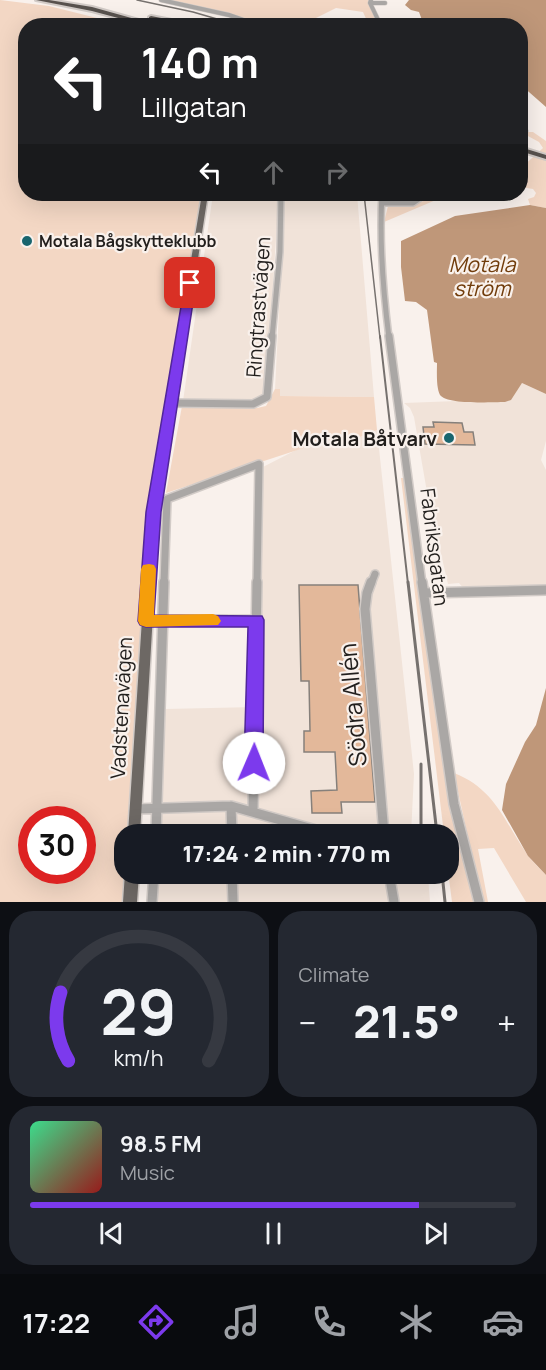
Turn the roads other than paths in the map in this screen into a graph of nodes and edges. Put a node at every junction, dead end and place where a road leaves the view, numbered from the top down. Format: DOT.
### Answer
graph roads {
  1 [pos="39,0"];
  2 [pos="51,0"];
  3 [pos="160,0"];
  4 [pos="370,1"];
  5 [pos="385,3"];
  6 [pos="92,9"];
  7 [pos="104,10"];
  8 [pos="118,18"];
  9 [pos="126,18"];
  10 [pos="134,18"];
  11 [pos="148,18"];
  12 [pos="238,18"];
  13 [pos="377,18"];
  14 [pos="528,153"];
  15 [pos="546,158"];
  16 [pos="204,201"];
  17 [pos="281,201"];
  18 [pos="415,201"];
  19 [pos="383,203"];
  20 [pos="171,403"];
  21 [pos="375,574"];
  22 [pos="546,590"];
  23 [pos="424,593"];
  24 [pos="256,620"];
  25 [pos="146,621"];
  26 [pos="162,621"];
  27 [pos="231,806"];
  28 [pos="135,809"];
  29 [pos="154,809"];
  30 [pos="253,811"];
  31 [pos="134,824"];
  32 [pos="155,824"];
  33 [pos="232,824"];
  34 [pos="297,824"];
  35 [pos="383,824"];
  36 [pos="131,884"];
  37 [pos="153,884"];
  38 [pos="232,884"];
  39 [pos="391,884"];
  40 [pos="130,902"];
  41 [pos="152,902"];
  42 [pos="233,902"];
  43 [pos="394,902"];
  44 [pos="479,902"];
  1 -- 6 [label="highway"];
  2 -- 7 [label="highway"];
  3 -- 12 [label="street"];
  4 -- 5 [label="street"];
  4 -- 13 [label="street"];
  6 -- 8 [label="highway"];
  6 -- 9 [label="highway"];
  7 -- 10 [label="highway"];
  7 -- 11 [label="highway"];
  14 -- 15 [label="highway"];
  16 -- 20 [label="main road, Vadstenavägen"];
  17 -- 20 [label="street, Ringtrastvägen"];
  18 -- 19 [label="street"];
  19 -- 23 [label="street, Fabriksgatan"];
  20 -- 25 [label="main road, Vadstenavägen"];
  21 -- 35 [label="street, Södra Allén"];
  22 -- 23 [label="street"];
  23 -- 44 [label="street, Fabriksgatan"];
  24 -- 26 [label="street"];
  24 -- 26 [label="street, Vadstenavägen"];
  24 -- 30 [label="street"];
  25 -- 26 [label="street"];
  25 -- 28 [label="main road, Vadstenavägen"];
  26 -- 29 [label="street, Vadstenavägen"];
  27 -- 29 [label="street"];
  27 -- 30 [label="street"];
  27 -- 33 [label="street"];
  28 -- 29 [label="street"];
  28 -- 31 [label="main road, Vadstenavägen"];
  29 -- 32 [label="street, Vadstenavägen"];
  30 -- 34 [label="street"];
  36 -- 40 [label="main road"];
  37 -- 41 [label="street"];
  38 -- 42 [label="street"];
  39 -- 43 [label="street"];
}
